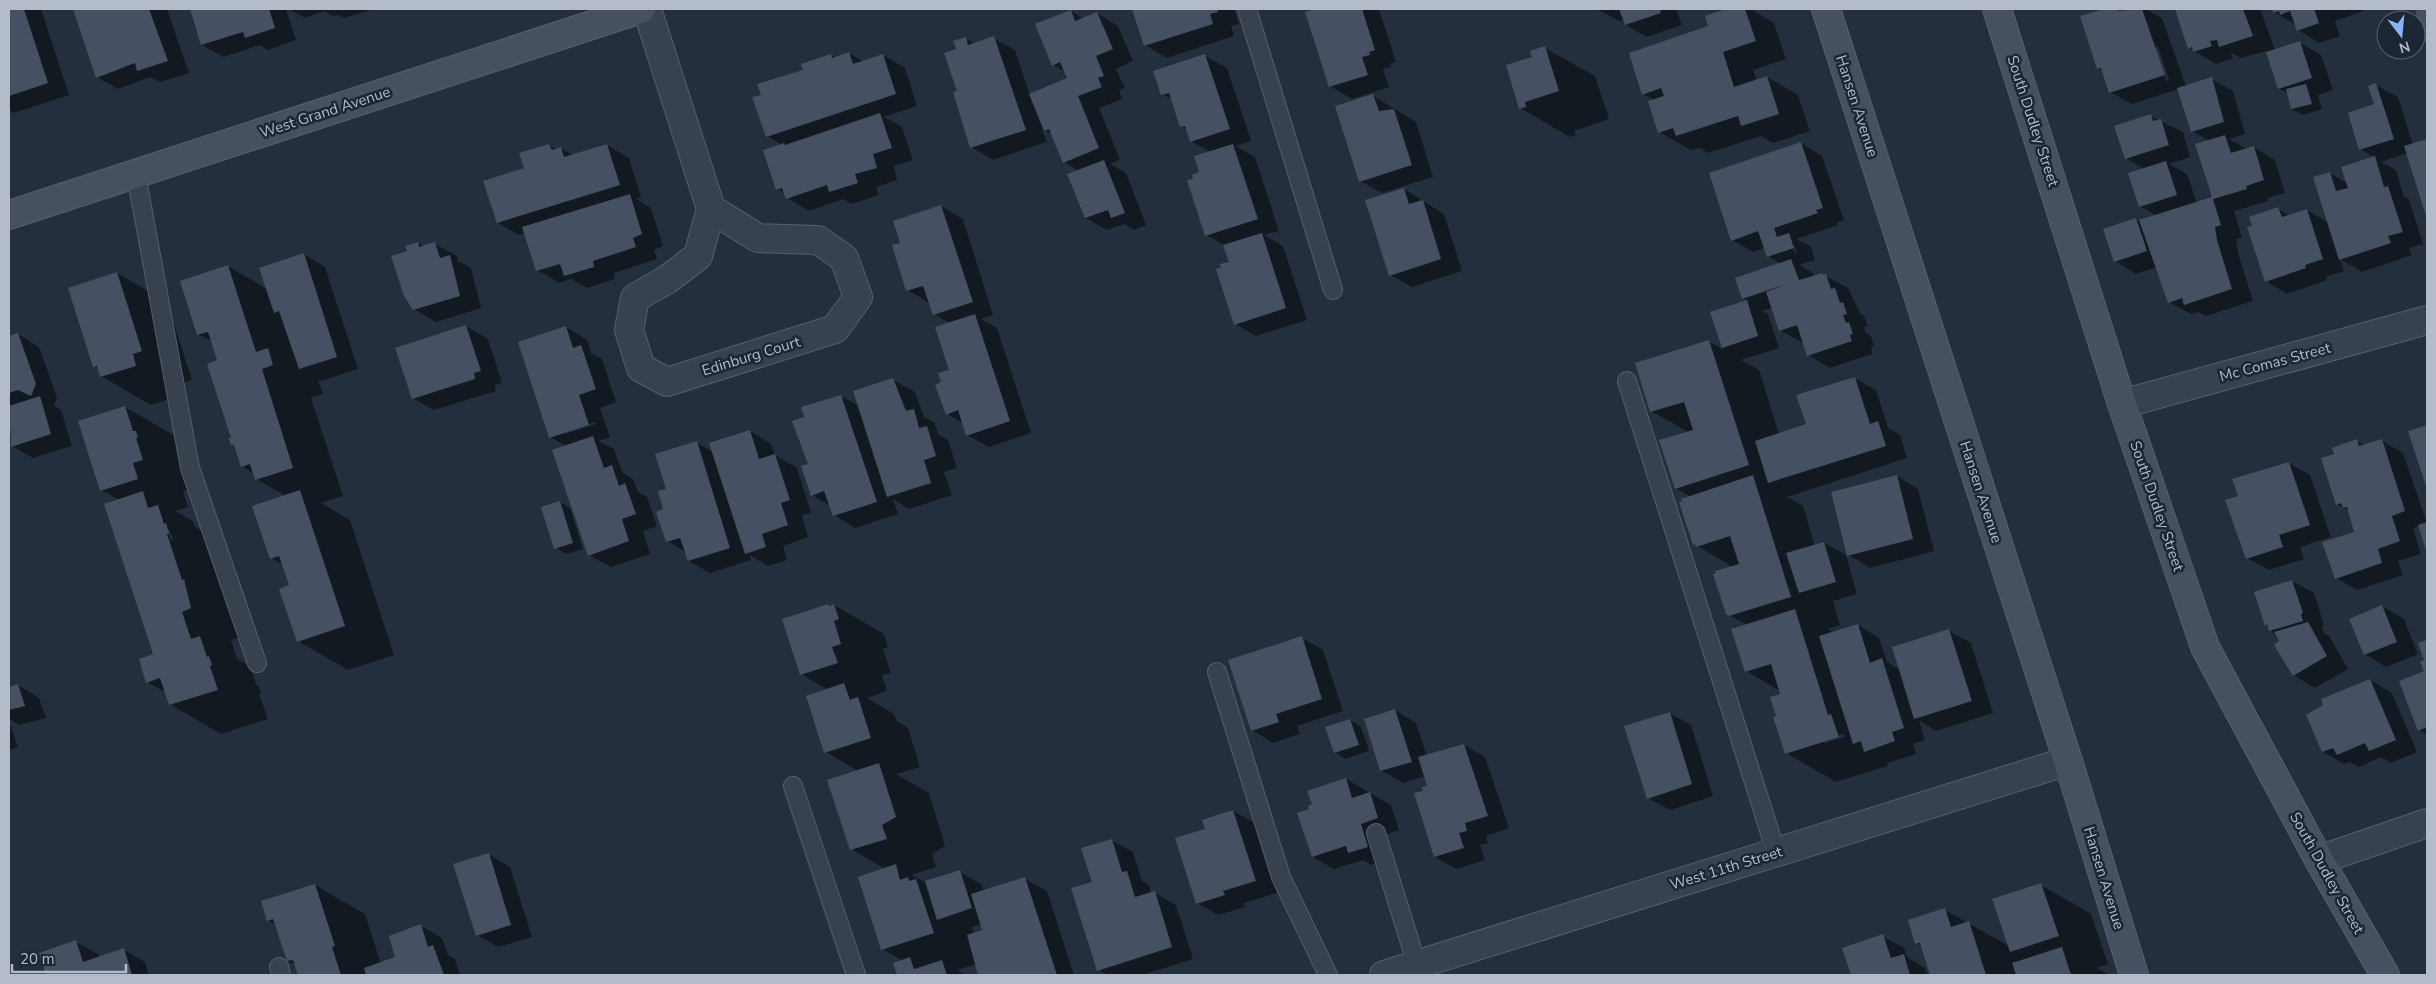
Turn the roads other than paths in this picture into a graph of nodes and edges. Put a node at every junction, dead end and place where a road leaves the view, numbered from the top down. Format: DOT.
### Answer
graph roads {
  1 [pos="641,9"];
  2 [pos="647,9"];
  3 [pos="1247,9"];
  4 [pos="1826,9"];
  5 [pos="1997,9"];
  6 [pos="136,174"];
  7 [pos="711,208"];
  8 [pos="9,215"];
  9 [pos="1333,290"];
  10 [pos="2427,320"];
  11 [pos="1627,381"];
  12 [pos="2122,404"];
  13 [pos="257,663"];
  14 [pos="1217,672"];
  15 [pos="2068,761"];
  16 [pos="793,786"];
  17 [pos="2427,822"];
  18 [pos="1376,833"];
  19 [pos="1776,852"];
  20 [pos="2319,860"];
  21 [pos="1417,964"];
  22 [pos="856,975"];
  23 [pos="1328,975"];
  24 [pos="1384,975"];
  25 [pos="2134,975"];
  26 [pos="2385,975"];
  1 -- 6 [label="street, West Grand Avenue"];
  2 -- 7 [label="street"];
  3 -- 9 [label="lane"];
  4 -- 15 [label="street, Hansen Avenue"];
  5 -- 12 [label="street, South Dudley Street"];
  6 -- 8 [label="street, West Grand Avenue"];
  6 -- 13 [label="lane"];
  7 -- 7 [label="street, Edinburg Court"];
  10 -- 12 [label="street, Mc Comas Street"];
  11 -- 19 [label="lane"];
  12 -- 20 [label="street, South Dudley Street"];
  14 -- 23 [label="lane"];
  15 -- 19 [label="street, West 11th Street"];
  15 -- 25 [label="street, Hansen Avenue"];
  16 -- 22 [label="lane"];
  17 -- 20 [label="street"];
  18 -- 21 [label="lane"];
  19 -- 21 [label="street, West 11th Street"];
  20 -- 26 [label="street, South Dudley Street"];
  21 -- 24 [label="street, West 11th Street"];
}
